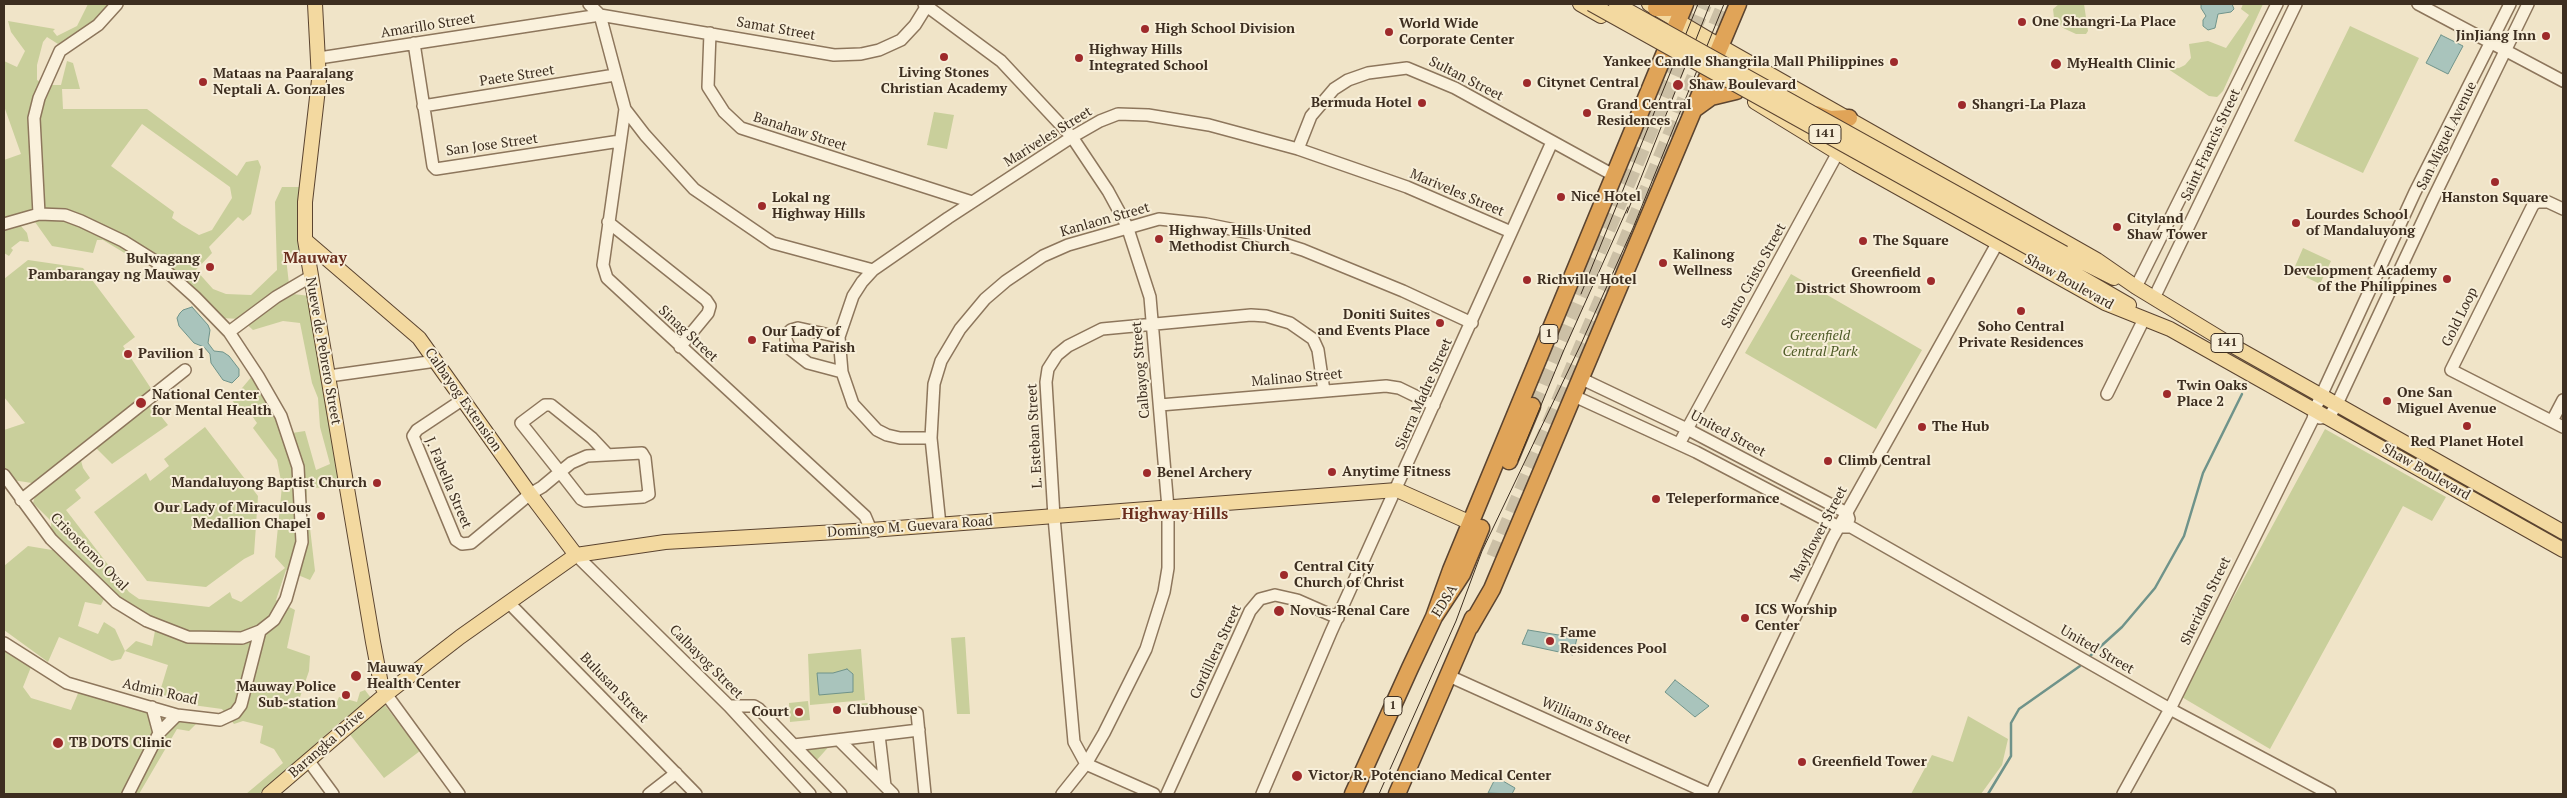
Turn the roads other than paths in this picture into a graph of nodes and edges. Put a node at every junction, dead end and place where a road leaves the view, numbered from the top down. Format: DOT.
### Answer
graph roads {
  1 [pos="118,4"];
  2 [pos="314,4"];
  3 [pos="589,4"];
  4 [pos="926,4"];
  5 [pos="1580,4"];
  6 [pos="1591,4"];
  7 [pos="1612,4"];
  8 [pos="1616,4"];
  9 [pos="1683,4"];
  10 [pos="1738,4"];
  11 [pos="2278,4"];
  12 [pos="2296,4"];
  13 [pos="2418,4"];
  14 [pos="2510,4"];
  15 [pos="2528,4"];
  16 [pos="1652,6"];
  17 [pos="600,15"];
  18 [pos="1678,21"];
  19 [pos="710,33"];
  20 [pos="2491,42"];
  21 [pos="414,43"];
  22 [pos="1668,45"];
  23 [pos="2506,51"];
  24 [pos="319,58"];
  25 [pos="1713,61"];
  26 [pos="615,75"];
  27 [pos="2563,81"];
  28 [pos="1736,91"];
  29 [pos="423,106"];
  30 [pos="625,109"];
  31 [pos="1692,112"];
  32 [pos="1852,120"];
  33 [pos="1872,132"];
  34 [pos="1072,137"];
  35 [pos="620,142"];
  36 [pos="1552,142"];
  37 [pos="1298,149"];
  38 [pos="1838,153"];
  39 [pos="1856,164"];
  40 [pos="2428,168"];
  41 [pos="1615,176"];
  42 [pos="2444,176"];
  43 [pos="952,195"];
  44 [pos="972,202"];
  45 [pos="2563,210"];
  46 [pos="39,214"];
  47 [pos="948,218"];
  48 [pos="608,222"];
  49 [pos="4,224"];
  50 [pos="1127,226"];
  51 [pos="1511,232"];
  52 [pos="305,240"];
  53 [pos="1998,242"];
  54 [pos="2061,258"];
  55 [pos="331,262"];
  56 [pos="873,270"];
  57 [pos="310,276"];
  58 [pos="2136,287"];
  59 [pos="2154,298"];
  60 [pos="2144,318"];
  61 [pos="1472,323"];
  62 [pos="1152,324"];
  63 [pos="2170,329"];
  64 [pos="230,334"];
  65 [pos="839,336"];
  66 [pos="680,347"];
  67 [pos="436,361"];
  68 [pos="185,370"];
  69 [pos="842,372"];
  70 [pos="329,376"];
  71 [pos="1589,382"];
  72 [pos="1324,391"];
  73 [pos="2107,394"];
  74 [pos="2322,395"];
  75 [pos="1581,399"];
  76 [pos="462,400"];
  77 [pos="2563,400"];
  78 [pos="2337,404"];
  79 [pos="1160,405"];
  80 [pos="1434,405"];
  81 [pos="1532,406"];
  82 [pos="2314,414"];
  83 [pos="2329,417"];
  84 [pos="2552,421"];
  85 [pos="2563,426"];
  86 [pos="1688,430"];
  87 [pos="930,438"];
  88 [pos="1679,444"];
  89 [pos="607,454"];
  90 [pos="560,472"];
  91 [pos="4,475"];
  92 [pos="1397,490"];
  93 [pos="530,494"];
  94 [pos="20,500"];
  95 [pos="1168,508"];
  96 [pos="1847,513"];
  97 [pos="1054,517"];
  98 [pos="1471,523"];
  99 [pos="940,525"];
  100 [pos="1839,527"];
  101 [pos="1851,527"];
  102 [pos="871,530"];
  103 [pos="2563,532"];
  104 [pos="2563,550"];
  105 [pos="576,556"];
  106 [pos="1494,557"];
  107 [pos="510,603"];
  108 [pos="1434,617"];
  109 [pos="1338,618"];
  110 [pos="1470,627"];
  111 [pos="260,631"];
  112 [pos="4,642"];
  113 [pos="1449,676"];
  114 [pos="386,694"];
  115 [pos="729,706"];
  116 [pos="152,707"];
  117 [pos="2170,708"];
  118 [pos="917,713"];
  119 [pos="177,715"];
  120 [pos="919,730"];
  121 [pos="160,733"];
  122 [pos="879,735"];
  123 [pos="839,740"];
  124 [pos="794,745"];
  125 [pos="308,760"];
  126 [pos="1086,764"];
  127 [pos="676,773"];
  128 [pos="889,790"];
  129 [pos="128,794"];
  130 [pos="270,794"];
  131 [pos="333,794"];
  132 [pos="458,794"];
  133 [pos="649,794"];
  134 [pos="696,794"];
  135 [pos="810,794"];
  136 [pos="841,794"];
  137 [pos="925,794"];
  138 [pos="1062,794"];
  139 [pos="1154,794"];
  140 [pos="1168,794"];
  141 [pos="1262,794"];
  142 [pos="1353,794"];
  143 [pos="1397,794"];
  144 [pos="1711,794"];
  145 [pos="2123,794"];
  146 [pos="2330,794"];
  1 -- 46 [label="street"];
  2 -- 24 [label="main road, Nueve de Pebrero Street"];
  3 -- 17 [label="street"];
  4 -- 19 [label="street, Samat Street"];
  4 -- 34 [label="street, Calbayog Street"];
  5 -- 22 [label="main road"];
  6 -- 54 [label="main road, Shaw Boulevard / 141, bridge"];
  7 -- 22 [label="highway"];
  8 -- 54 [label="main road, Shaw Boulevard / 141, bridge"];
  9 -- 16 [label="highway"];
  9 -- 18 [label="highway, 1"];
  10 -- 25 [label="highway"];
  11 -- 58 [label="street, Saint Francis Street"];
  12 -- 59 [label="street, Saint Francis Street"];
  13 -- 20 [label="street"];
  14 -- 20 [label="street, San Miguel Avenue"];
  15 -- 23 [label="street, San Miguel Avenue"];
  16 -- 18 [label="main road, Shaw Boulevard / 141"];
  17 -- 19 [label="street, Samat Street"];
  17 -- 21 [label="street, Amarillo Street"];
  17 -- 26 [label="street"];
  18 -- 22 [label="highway, 1"];
  18 -- 25 [label="main road, Shaw Boulevard / 141"];
  19 -- 43 [label="street, Banahaw Street"];
  20 -- 23 [label="street"];
  20 -- 40 [label="street, San Miguel Avenue"];
  21 -- 24 [label="street, Amarillo Street"];
  21 -- 29 [label="street, San Jose Street"];
  22 -- 25 [label="highway"];
  22 -- 41 [label="highway, 1"];
  23 -- 27 [label="street"];
  23 -- 42 [label="street, San Miguel Avenue"];
  24 -- 52 [label="main road, Nueve de Pebrero Street"];
  25 -- 28 [label="main road, Shaw Boulevard / 141"];
  25 -- 31 [label="highway"];
  25 -- 32 [label="highway"];
  26 -- 29 [label="street, Paete Street"];
  26 -- 30 [label="street"];
  28 -- 31 [label="highway"];
  28 -- 38 [label="main road, Shaw Boulevard / 141"];
  29 -- 35 [label="street, San Jose Street"];
  30 -- 35 [label="street, Sinag Street"];
  30 -- 56 [label="street"];
  31 -- 71 [label="highway"];
  32 -- 33 [label="main road, Shaw Boulevard / 141"];
  32 -- 38 [label="street, Santo Cristo Street"];
  33 -- 39 [label="main road"];
  33 -- 58 [label="main road, Shaw Boulevard / 141"];
  34 -- 37 [label="street, Mariveles Street"];
  34 -- 44 [label="street, Mariveles Street"];
  34 -- 50 [label="street, Calbayog Street"];
  35 -- 48 [label="street, Sinag Street"];
  36 -- 37 [label="street, Sultan Street"];
  36 -- 41 [label="street, Sultan Street"];
  36 -- 51 [label="street, Sierra Madre Street"];
  37 -- 51 [label="street, Mariveles Street"];
  38 -- 39 [label="main road, Shaw Boulevard / 141"];
  38 -- 86 [label="street, Santo Cristo Street"];
  39 -- 53 [label="main road, Shaw Boulevard / 141"];
  40 -- 42 [label="street"];
  40 -- 74 [label="street, San Miguel Avenue"];
  41 -- 98 [label="highway, 1"];
  42 -- 78 [label="street, San Miguel Avenue"];
  43 -- 44 [label="street, Banahaw Street"];
  43 -- 47 [label="street"];
  44 -- 47 [label="street, Mariveles Street"];
  45 -- 84 [label="street, Gold Loop"];
  46 -- 49 [label="street, Crisostomo Oval"];
  46 -- 64 [label="street, Crisostomo Oval"];
  47 -- 56 [label="street, Mariveles Street"];
  48 -- 66 [label="street, Sinag Street"];
  48 -- 66 [label="street"];
  50 -- 61 [label="street, Kanlaon Street"];
  50 -- 62 [label="street, Calbayog Street"];
  50 -- 87 [label="street, Kanlaon Street"];
  51 -- 61 [label="street, Sierra Madre Street"];
  52 -- 55 [label="main road, Calbayog Extension"];
  52 -- 57 [label="main road, Nueve de Pebrero Street"];
  53 -- 60 [label="main road, Shaw Boulevard / 141"];
  53 -- 96 [label="street, Mayflower Street"];
  54 -- 58 [label="main road, 141"];
  54 -- 63 [label="main road, 141"];
  55 -- 57 [label="main road"];
  55 -- 67 [label="main road, Calbayog Extension"];
  56 -- 65 [label="street, Mariveles Street"];
  57 -- 64 [label="street"];
  57 -- 70 [label="main road, Nueve de Pebrero Street"];
  58 -- 59 [label="main road, Shaw Boulevard / 141"];
  59 -- 74 [label="main road, Shaw Boulevard / 141"];
  60 -- 63 [label="main road, Shaw Boulevard / 141"];
  60 -- 73 [label="street"];
  61 -- 80 [label="street, Sierra Madre Street"];
  62 -- 72 [label="street, L. Esteban Street"];
  62 -- 79 [label="street, Calbayog Street"];
  62 -- 97 [label="street, L. Esteban Street"];
  63 -- 82 [label="main road, Shaw Boulevard / 141"];
  64 -- 111 [label="street, Crisostomo Oval"];
  65 -- 69 [label="street, Mariveles Street"];
  65 -- 69 [label="street"];
  66 -- 102 [label="street, Sinag Street"];
  67 -- 70 [label="street"];
  67 -- 76 [label="main road, Calbayog Extension"];
  68 -- 94 [label="street"];
  69 -- 87 [label="street, Mariveles Street"];
  70 -- 114 [label="main road, Nueve de Pebrero Street"];
  71 -- 75 [label="highway"];
  71 -- 86 [label="street, United Street"];
  72 -- 79 [label="street, Malinao Street"];
  72 -- 80 [label="street, Malinao Street"];
  74 -- 78 [label="main road, Shaw Boulevard / 141"];
  74 -- 82 [label="street, San Miguel Avenue"];
  75 -- 88 [label="street, United Street"];
  75 -- 110 [label="highway"];
  76 -- 93 [label="main road, Calbayog Extension"];
  76 -- 93 [label="street, J. Fabella Street"];
  77 -- 84 [label="street"];
  78 -- 83 [label="street, San Miguel Avenue"];
  78 -- 103 [label="main road, Shaw Boulevard / 141"];
  79 -- 95 [label="street, Calbayog Street"];
  80 -- 92 [label="street, Sierra Madre Street"];
  81 -- 108 [label="highway, EDSA / 1"];
  82 -- 83 [label="main road, Shaw Boulevard / 141"];
  82 -- 117 [label="street, Sheridan Street"];
  83 -- 104 [label="main road, Shaw Boulevard / 141"];
  84 -- 85 [label="street, Gold Loop"];
  86 -- 88 [label="street, Santo Cristo Street"];
  86 -- 96 [label="street, United Street"];
  87 -- 99 [label="street, Kanlaon Street"];
  88 -- 100 [label="street, United Street"];
  89 -- 90 [label="street"];
  89 -- 90 [label="street"];
  89 -- 90 [label="street"];
  90 -- 93 [label="street"];
  91 -- 94 [label="street, Crisostomo Oval"];
  92 -- 95 [label="main road, Domingo M. Guevara Road"];
  92 -- 98 [label="main road, Domingo M. Guevara Road"];
  92 -- 109 [label="street, Sierra Madre Street"];
  93 -- 105 [label="main road, Calbayog Extension"];
  94 -- 111 [label="street, Crisostomo Oval"];
  95 -- 97 [label="main road, Domingo M. Guevara Road"];
  95 -- 126 [label="street, Calbayog Street"];
  96 -- 100 [label="street, Mayflower Street"];
  96 -- 101 [label="street"];
  97 -- 99 [label="main road, Domingo M. Guevara Road"];
  97 -- 126 [label="street, L. Esteban Street"];
  98 -- 108 [label="highway, 1"];
  99 -- 102 [label="main road, Domingo M. Guevara Road"];
  100 -- 101 [label="street, United Street"];
  100 -- 144 [label="street, Mayflower Street"];
  101 -- 117 [label="street, United Street"];
  102 -- 105 [label="main road, Domingo M. Guevara Road"];
  105 -- 107 [label="main road, Domingo M. Guevara Road"];
  105 -- 115 [label="street, Calbayog Street"];
  106 -- 110 [label="highway, EDSA"];
  107 -- 114 [label="main road, Domingo M. Guevara Road"];
  107 -- 127 [label="street, Bulusan Street"];
  108 -- 142 [label="highway, EDSA / 1"];
  109 -- 140 [label="street, Cordillera Street"];
  109 -- 141 [label="street, Sierra Madre Street"];
  110 -- 113 [label="highway, EDSA"];
  111 -- 119 [label="street, Admin Road"];
  112 -- 116 [label="street, Admin Road"];
  113 -- 143 [label="highway, EDSA"];
  113 -- 144 [label="street, Williams Street"];
  114 -- 125 [label="main road, Barangka Drive"];
  114 -- 132 [label="street"];
  115 -- 124 [label="street"];
  115 -- 135 [label="street, Calbayog Street"];
  116 -- 119 [label="street, Admin Road"];
  116 -- 121 [label="street"];
  117 -- 145 [label="street, Sheridan Street"];
  117 -- 146 [label="street, United Street"];
  118 -- 120 [label="street"];
  119 -- 121 [label="street"];
  120 -- 122 [label="street"];
  120 -- 137 [label="street"];
  121 -- 129 [label="street"];
  122 -- 123 [label="street"];
  122 -- 128 [label="street"];
  123 -- 124 [label="street"];
  123 -- 128 [label="street"];
  124 -- 136 [label="street"];
  125 -- 130 [label="main road, Barangka Drive"];
  125 -- 131 [label="street"];
  126 -- 138 [label="street, Calbayog Street"];
  126 -- 139 [label="street"];
  127 -- 133 [label="street"];
  127 -- 134 [label="street, Bulusan Street"];
}
